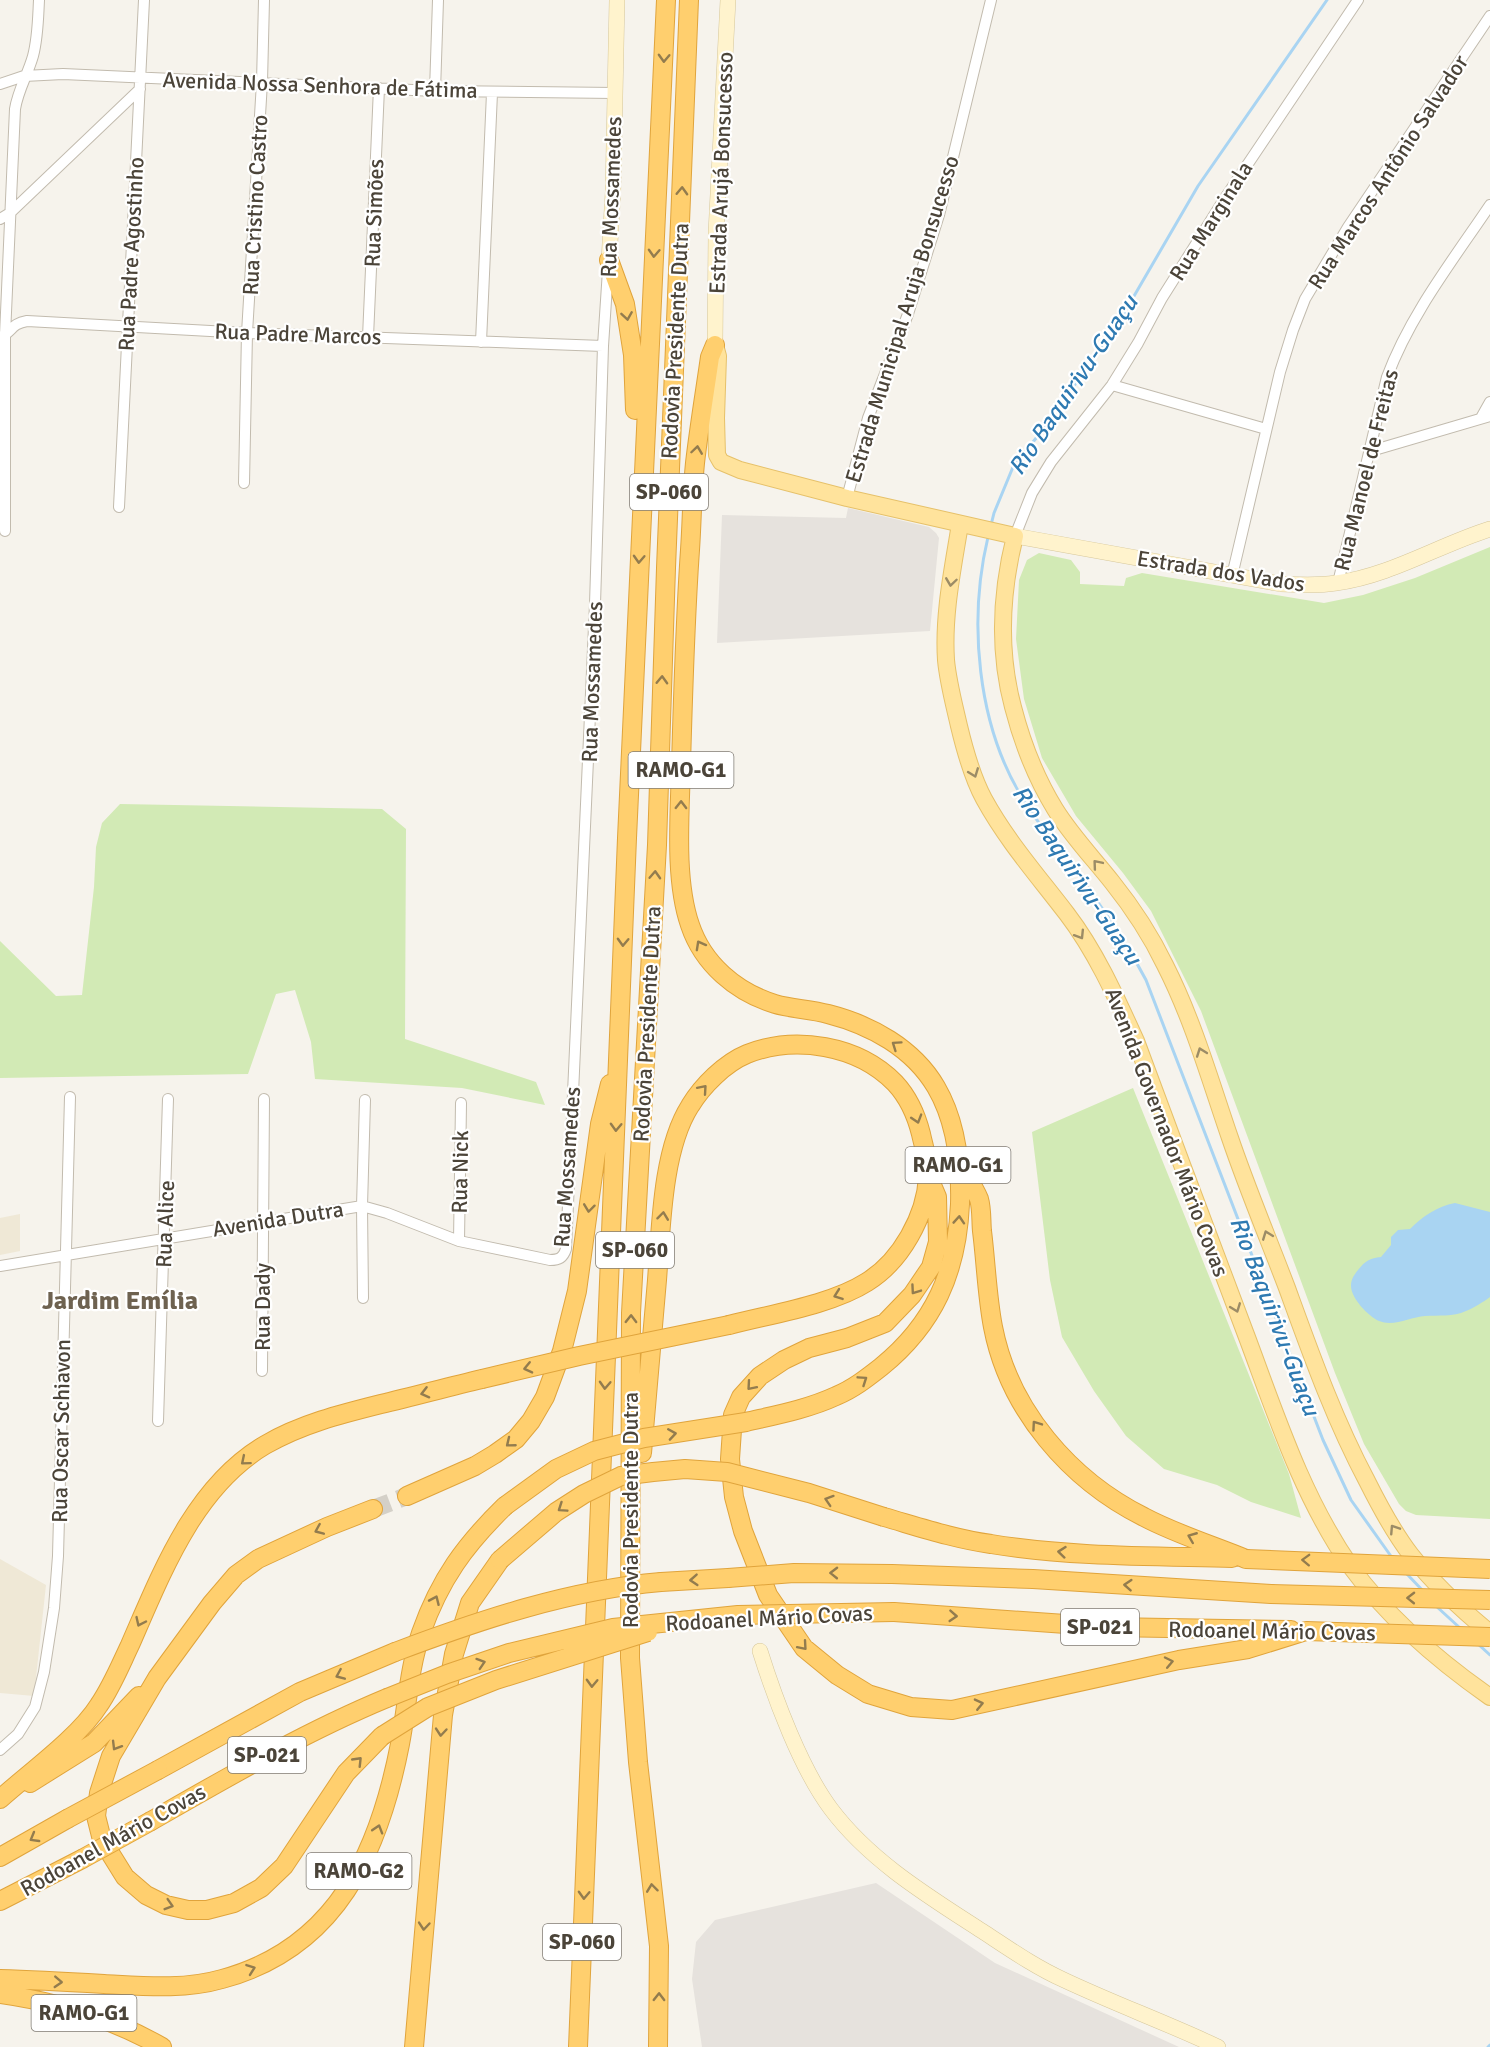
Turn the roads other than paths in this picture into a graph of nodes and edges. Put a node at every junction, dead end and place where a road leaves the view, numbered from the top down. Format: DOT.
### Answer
graph roads {
  1 [pos="39,0"];
  2 [pos="144,0"];
  3 [pos="264,0"];
  4 [pos="438,0"];
  5 [pos="616,0"];
  6 [pos="666,0"];
  7 [pos="689,0"];
  8 [pos="728,0"];
  9 [pos="991,0"];
  10 [pos="1358,0"];
  11 [pos="1490,16"];
  12 [pos="24,76"];
  13 [pos="262,82"];
  14 [pos="0,84"];
  15 [pos="140,84"];
  16 [pos="379,88"];
  17 [pos="435,91"];
  18 [pos="492,93"];
  19 [pos="615,93"];
  20 [pos="1490,205"];
  21 [pos="10,213"];
  22 [pos="0,219"];
  23 [pos="609,260"];
  24 [pos="128,326"];
  25 [pos="248,333"];
  26 [pos="2,336"];
  27 [pos="369,337"];
  28 [pos="481,342"];
  29 [pos="715,345"];
  30 [pos="603,346"];
  31 [pos="1112,386"];
  32 [pos="1490,402"];
  33 [pos="1485,417"];
  34 [pos="1266,429"];
  35 [pos="1371,451"];
  36 [pos="244,483"];
  37 [pos="847,498"];
  38 [pos="641,500"];
  39 [pos="119,507"];
  40 [pos="967,526"];
  41 [pos="1490,529"];
  42 [pos="5,531"];
  43 [pos="1007,535"];
  44 [pos="1232,576"];
  45 [pos="1338,583"];
  46 [pos="619,1047"];
  47 [pos="70,1097"];
  48 [pos="168,1099"];
  49 [pos="264,1099"];
  50 [pos="365,1100"];
  51 [pos="461,1103"];
  52 [pos="958,1162"];
  53 [pos="928,1176"];
  54 [pos="362,1206"];
  55 [pos="263,1221"];
  56 [pos="165,1237"];
  57 [pos="459,1241"];
  58 [pos="65,1256"];
  59 [pos="550,1260"];
  60 [pos="0,1266"];
  61 [pos="363,1298"];
  62 [pos="262,1371"];
  63 [pos="158,1421"];
  64 [pos="407,1496"];
  65 [pos="505,1506"];
  66 [pos="373,1509"];
  67 [pos="1246,1558"];
  68 [pos="630,1566"];
  69 [pos="1490,1569"];
  70 [pos="1490,1600"];
  71 [pos="666,1623"];
  72 [pos="1306,1631"];
  73 [pos="1490,1635"];
  74 [pos="760,1652"];
  75 [pos="157,1678"];
  76 [pos="1490,1697"];
  77 [pos="0,1750"];
  78 [pos="0,1799"];
  79 [pos="0,1857"];
  80 [pos="0,1901"];
  81 [pos="0,1979"];
  82 [pos="0,1994"];
  83 [pos="162,2047"];
  84 [pos="414,2047"];
  85 [pos="578,2047"];
  86 [pos="658,2047"];
  87 [pos="1218,2047"];
  1 -- 12 [label="street"];
  2 -- 15 [label="street, Rua Padre Agostinho"];
  3 -- 13 [label="street, Rua Cristino Castro"];
  4 -- 17 [label="street"];
  5 -- 19 [label="street, Rua Mossamedes"];
  6 -- 38 [label="highway, Rodovia Presidente Dutra / SP-060, one-way"];
  68 -- 7 [label="highway, Rodovia Presidente Dutra / SP-060, one-way"];
  8 -- 29 [label="street, Estrada Arujá Bonsucesso"];
  9 -- 37 [label="street, Estrada Municipal Aruja Bonsucesso"];
  10 -- 31 [label="street, Rua Marginala"];
  11 -- 34 [label="street, Rua Marcos Antônio Salvador"];
  12 -- 14 [label="street, Avenida Nossa Senhora de Fátima"];
  12 -- 15 [label="street, Avenida Nossa Senhora de Fátima"];
  12 -- 21 [label="street"];
  13 -- 15 [label="street, Avenida Nossa Senhora de Fátima"];
  13 -- 16 [label="street, Avenida Nossa Senhora de Fátima"];
  13 -- 25 [label="street, Rua Cristino Castro"];
  15 -- 21 [label="street"];
  15 -- 24 [label="street, Rua Padre Agostinho"];
  16 -- 17 [label="street, Avenida Nossa Senhora de Fátima"];
  16 -- 27 [label="street, Rua Simões"];
  17 -- 18 [label="street, Avenida Nossa Senhora de Fátima"];
  18 -- 19 [label="street, Avenida Nossa Senhora de Fátima"];
  18 -- 28 [label="street"];
  19 -- 23 [label="street, Rua Mossamedes"];
  20 -- 35 [label="street, Rua Manoel de Freitas"];
  21 -- 22 [label="street"];
  21 -- 26 [label="street"];
  23 -- 30 [label="street, Rua Mossamedes"];
  23 -- 38 [label="highway, one-way"];
  24 -- 25 [label="street, Rua Padre Marcos"];
  24 -- 26 [label="street, Rua Padre Marcos"];
  24 -- 39 [label="street, Rua Padre Agostinho"];
  25 -- 27 [label="street, Rua Padre Marcos"];
  25 -- 36 [label="street, Rua Cristino Castro"];
  26 -- 42 [label="street"];
  27 -- 28 [label="street, Rua Padre Marcos"];
  28 -- 30 [label="street, Rua Padre Marcos"];
  29 -- 37 [label="main road"];
  52 -- 29 [label="highway, RAMO-G1, one-way"];
  30 -- 59 [label="street, Rua Mossamedes"];
  31 -- 34 [label="street"];
  31 -- 43 [label="street, Rua Marginala"];
  32 -- 33 [label="street"];
  33 -- 35 [label="street"];
  34 -- 44 [label="street, Rua Marcos Antônio Salvador"];
  35 -- 45 [label="street, Rua Manoel de Freitas"];
  37 -- 40 [label="main road"];
  38 -- 46 [label="highway, Rodovia Presidente Dutra / SP-060, one-way"];
  40 -- 43 [label="main road"];
  40 -- 76 [label="main road, Avenida Governador Mário Covas, one-way"];
  41 -- 45 [label="street, Estrada dos Vados"];
  43 -- 44 [label="street, Estrada dos Vados"];
  73 -- 43 [label="main road, one-way"];
  44 -- 45 [label="street, Estrada dos Vados"];
  46 -- 64 [label="highway, one-way"];
  46 -- 85 [label="highway, Rodovia Presidente Dutra / SP-060, one-way"];
  47 -- 58 [label="street, Rua Oscar Schiavon"];
  48 -- 56 [label="street, Rua Alice"];
  49 -- 55 [label="street, Rua Dady"];
  50 -- 54 [label="street"];
  51 -- 57 [label="street, Rua Nick"];
  65 -- 52 [label="highway, RAMO-G1, one-way, bridge"];
  67 -- 52 [label="highway, one-way"];
  68 -- 53 [label="highway, one-way"];
  53 -- 72 [label="highway, one-way"];
  53 -- 78 [label="highway, one-way, bridge"];
  54 -- 55 [label="street, Avenida Dutra"];
  54 -- 57 [label="street, Avenida Dutra"];
  54 -- 61 [label="street"];
  55 -- 56 [label="street, Avenida Dutra"];
  55 -- 62 [label="street, Rua Dady"];
  56 -- 58 [label="street, Avenida Dutra"];
  56 -- 63 [label="street, Rua Alice"];
  57 -- 59 [label="street, Avenida Dutra"];
  58 -- 60 [label="street, Avenida Dutra"];
  58 -- 77 [label="street, Rua Oscar Schiavon"];
  81 -- 65 [label="highway, RAMO-G2, one-way"];
  66 -- 75 [label="highway, one-way"];
  69 -- 67 [label="highway, one-way, bridge"];
  67 -- 84 [label="highway, one-way, bridge"];
  86 -- 68 [label="highway, Rodovia Presidente Dutra / SP-060, one-way"];
  70 -- 79 [label="highway, Rodoanel Mário Covas / SP-021, one-way, bridge"];
  71 -- 72 [label="highway, Rodoanel Mário Covas / SP-021, one-way, bridge"];
  75 -- 71 [label="highway, one-way, bridge"];
  80 -- 71 [label="highway, Rodoanel Mário Covas / SP-021, one-way, bridge"];
  72 -- 73 [label="highway, Rodoanel Mário Covas / SP-021, bridge"];
  74 -- 87 [label="street"];
  75 -- 78 [label="highway"];
  82 -- 83 [label="highway, RAMO-G1"];
}
